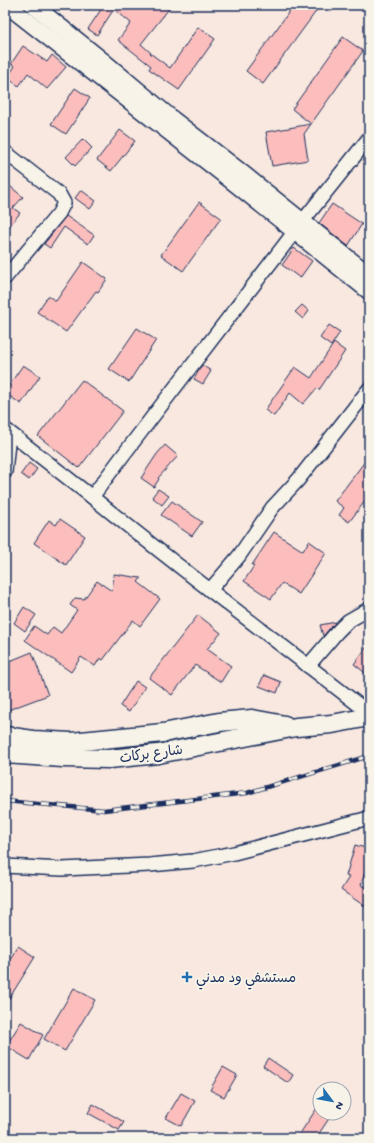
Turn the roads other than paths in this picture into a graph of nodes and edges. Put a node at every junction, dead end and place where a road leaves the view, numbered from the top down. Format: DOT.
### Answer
graph roads {
  1 [pos="7,5"];
  2 [pos="33,5"];
  3 [pos="369,138"];
  4 [pos="5,152"];
  5 [pos="299,227"];
  6 [pos="369,275"];
  7 [pos="5,278"];
  8 [pos="369,291"];
  9 [pos="369,390"];
  10 [pos="7,431"];
  11 [pos="5,472"];
  12 [pos="92,497"];
  13 [pos="210,590"];
  14 [pos="369,609"];
  15 [pos="308,666"];
  16 [pos="369,713"];
  17 [pos="369,717"];
  18 [pos="296,727"];
  19 [pos="5,736"];
  20 [pos="5,754"];
  21 [pos="369,818"];
  22 [pos="5,866"];
  1 -- 5 [label="street"];
  2 -- 5 [label="street"];
  3 -- 5 [label="street"];
  4 -- 7 [label="street"];
  5 -- 6 [label="street"];
  5 -- 8 [label="street"];
  5 -- 12 [label="street"];
  9 -- 13 [label="street"];
  10 -- 11 [label="street"];
  10 -- 12 [label="street"];
  12 -- 13 [label="street"];
  13 -- 15 [label="street"];
  14 -- 15 [label="street"];
  15 -- 16 [label="street"];
  17 -- 18 [label="main road, شارع بركات"];
  18 -- 19 [label="main road, شارع بركات"];
  18 -- 20 [label="main road, شارع بركات"];
  21 -- 22 [label="street"];
}
